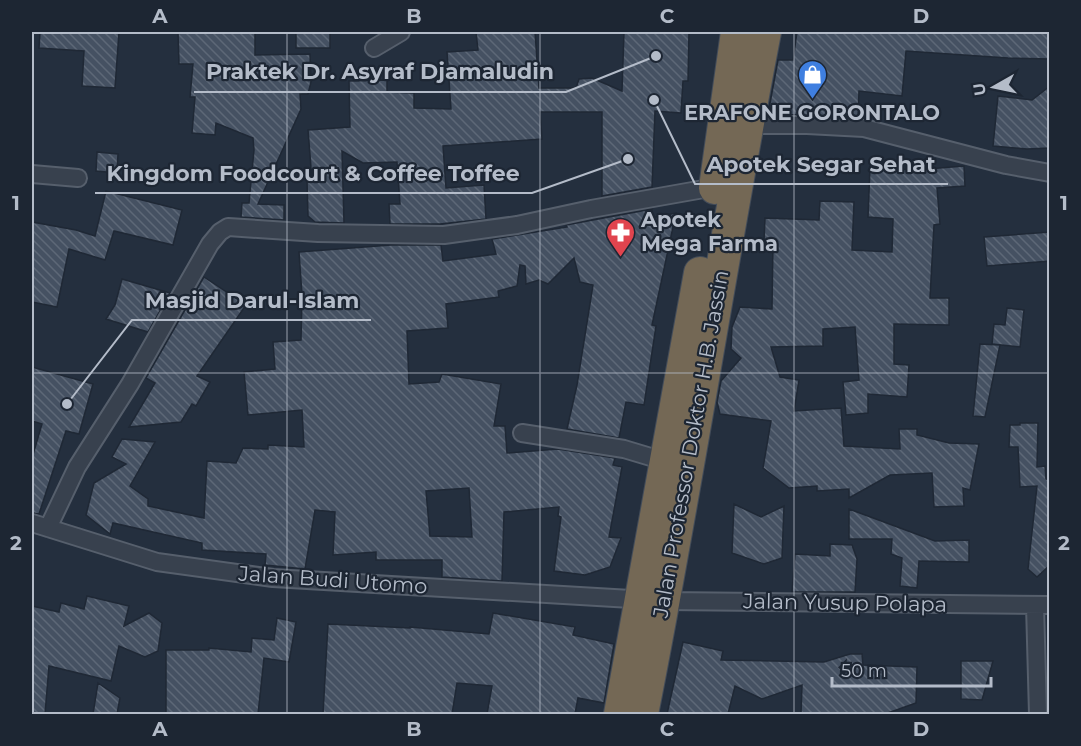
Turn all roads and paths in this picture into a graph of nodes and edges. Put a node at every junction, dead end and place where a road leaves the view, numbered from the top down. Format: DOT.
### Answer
graph roads {
  1 [pos="401,32"];
  2 [pos="737,32"];
  3 [pos="765,32"];
  4 [pos="374,48"];
  5 [pos="747,125"];
  6 [pos="1050,173"];
  7 [pos="32,174"];
  8 [pos="78,178"];
  9 [pos="715,187"];
  10 [pos="704,312"];
  11 [pos="522,434"];
  12 [pos="664,461"];
  13 [pos="32,523"];
  14 [pos="48,528"];
  15 [pos="653,601"];
  16 [pos="1042,605"];
  17 [pos="620,714"];
  18 [pos="642,714"];
  19 [pos="1038,714"];
  1 -- 4 [label="street"];
  2 -- 9 [label="highway, Jalan Professor Doktor H.B. Jassin"];
  3 -- 5 [label="highway, Jalan Professor Doktor H.B. Jassin"];
  5 -- 6 [label="street"];
  5 -- 10 [label="highway, Jalan Professor Doktor H.B. Jassin"];
  7 -- 8 [label="street"];
  9 -- 10 [label="highway, Jalan Professor Doktor H.B. Jassin"];
  9 -- 14 [label="street"];
  10 -- 12 [label="highway, Jalan Professor Doktor H.B. Jassin"];
  10 -- 15 [label="highway, Jalan Professor Doktor H.B. Jassin"];
  11 -- 12 [label="street"];
  12 -- 15 [label="highway, Jalan Professor Doktor H.B. Jassin"];
  13 -- 14 [label="street, Jalan Budi Utomo"];
  14 -- 15 [label="street, Jalan Budi Utomo"];
  15 -- 16 [label="street, Jalan Yusup Polapa"];
  15 -- 17 [label="highway, Jalan Professor Doktor H.B. Jassin"];
  15 -- 18 [label="highway, Jalan Professor Doktor H.B. Jassin"];
  16 -- 19 [label="street"];
}
